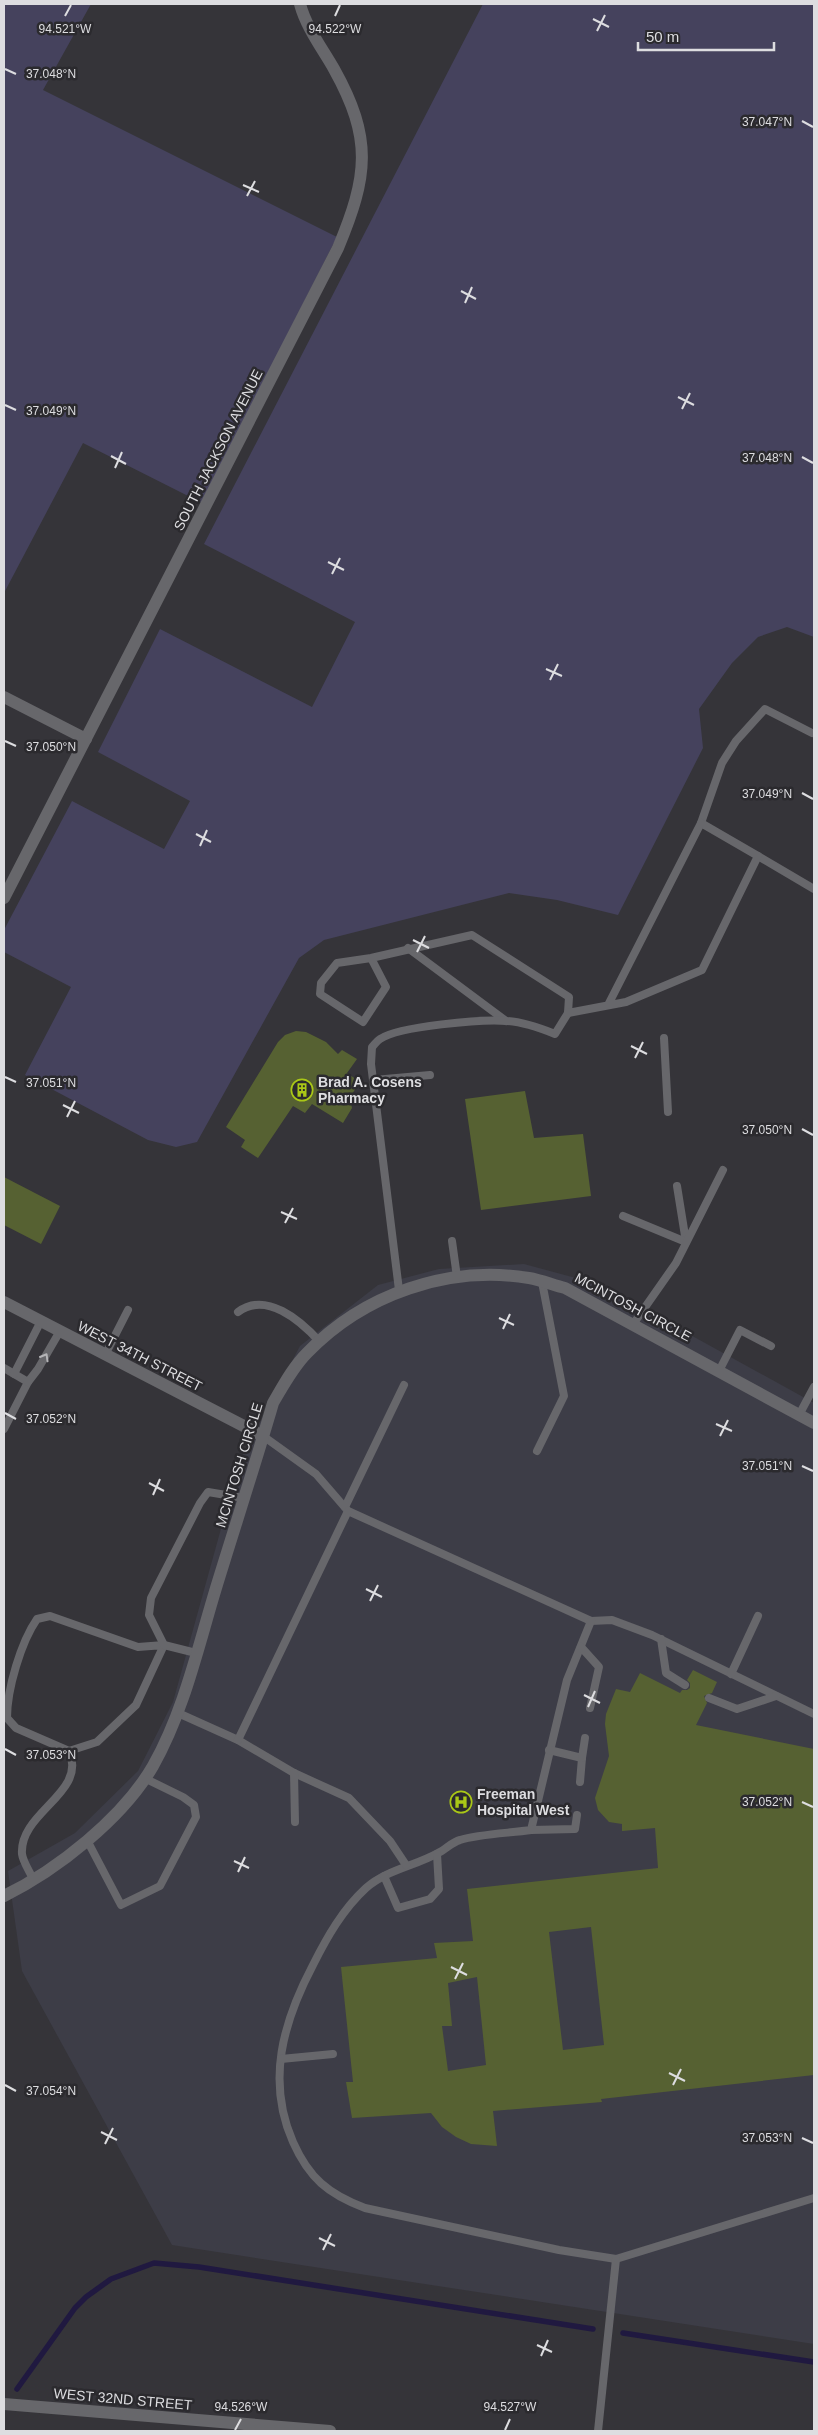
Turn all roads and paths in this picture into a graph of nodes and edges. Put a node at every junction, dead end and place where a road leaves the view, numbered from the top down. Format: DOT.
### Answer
graph roads {
  1 [pos="300,4"];
  2 [pos="4,697"];
  3 [pos="812,733"];
  4 [pos="86,739"];
  5 [pos="701,823"];
  6 [pos="758,856"];
  7 [pos="814,889"];
  8 [pos="4,898"];
  9 [pos="408,948"];
  10 [pos="371,958"];
  11 [pos="608,1005"];
  12 [pos="568,1013"];
  13 [pos="506,1021"];
  14 [pos="664,1038"];
  15 [pos="430,1075"];
  16 [pos="374,1080"];
  17 [pos="668,1112"];
  18 [pos="723,1170"];
  19 [pos="677,1186"];
  20 [pos="623,1216"];
  21 [pos="452,1241"];
  22 [pos="686,1242"];
  23 [pos="457,1277"];
  24 [pos="542,1282"];
  25 [pos="399,1290"];
  26 [pos="4,1302"];
  27 [pos="128,1310"];
  28 [pos="238,1312"];
  29 [pos="41,1321"];
  30 [pos="634,1323"];
  31 [pos="60,1331"];
  32 [pos="320,1342"];
  33 [pos="771,1346"];
  34 [pos="105,1355"];
  35 [pos="4,1368"];
  36 [pos="719,1371"];
  37 [pos="14,1374"];
  38 [pos="28,1382"];
  39 [pos="404,1384"];
  40 [pos="814,1387"];
  41 [pos="799,1415"];
  42 [pos="814,1423"];
  43 [pos="4,1429"];
  44 [pos="263,1436"];
  45 [pos="536,1452"];
  46 [pos="244,1498"];
  47 [pos="347,1509"];
  48 [pos="758,1616"];
  49 [pos="591,1621"];
  50 [pos="661,1639"];
  51 [pos="164,1645"];
  52 [pos="581,1647"];
  53 [pos="196,1653"];
  54 [pos="731,1674"];
  55 [pos="685,1685"];
  56 [pos="776,1696"];
  57 [pos="709,1698"];
  58 [pos="590,1708"];
  59 [pos="178,1713"];
  60 [pos="814,1714"];
  61 [pos="585,1738"];
  62 [pos="238,1740"];
  63 [pos="549,1750"];
  64 [pos="69,1751"];
  65 [pos="582,1758"];
  66 [pos="294,1773"];
  67 [pos="144,1778"];
  68 [pos="580,1782"];
  69 [pos="577,1815"];
  70 [pos="295,1822"];
  71 [pos="531,1830"];
  72 [pos="88,1842"];
  73 [pos="437,1854"];
  74 [pos="406,1865"];
  75 [pos="384,1876"];
  76 [pos="33,1879"];
  77 [pos="4,1896"];
  78 [pos="333,2054"];
  79 [pos="281,2059"];
  80 [pos="814,2198"];
  81 [pos="616,2259"];
  82 [pos="4,2404"];
  83 [pos="330,2431"];
  84 [pos="598,2431"];
  1 -- 4 [label="street, SOUTH JACKSON AVENUE"];
  2 -- 4 [label="street"];
  3 -- 5 [label="lane"];
  4 -- 8 [label="street, SOUTH JACKSON AVENUE"];
  5 -- 6 [label="lane"];
  5 -- 11 [label="lane"];
  6 -- 7 [label="lane"];
  6 -- 11 [label="lane"];
  9 -- 10 [label="lane"];
  9 -- 12 [label="lane"];
  9 -- 13 [label="lane"];
  10 -- 10 [label="lane"];
  11 -- 12 [label="lane"];
  12 -- 13 [label="lane"];
  13 -- 16 [label="lane"];
  14 -- 17 [label="lane"];
  15 -- 16 [label="lane"];
  16 -- 25 [label="lane"];
  18 -- 22 [label="lane"];
  19 -- 22 [label="lane"];
  20 -- 22 [label="lane"];
  21 -- 23 [label="lane"];
  22 -- 30 [label="lane"];
  23 -- 24 [label="street, MCINTOSH CIRCLE"];
  23 -- 25 [label="street, MCINTOSH CIRCLE"];
  24 -- 30 [label="street, MCINTOSH CIRCLE"];
  24 -- 45 [label="lane"];
  25 -- 32 [label="street, MCINTOSH CIRCLE"];
  26 -- 29 [label="street, WEST 34TH STREET"];
  27 -- 34 [label="lane"];
  28 -- 32 [label="lane"];
  29 -- 31 [label="street, WEST 34TH STREET"];
  29 -- 37 [label="lane"];
  30 -- 36 [label="street, MCINTOSH CIRCLE"];
  31 -- 34 [label="street, WEST 34TH STREET"];
  38 -- 31 [label="lane, one-way"];
  32 -- 44 [label="street, MCINTOSH CIRCLE"];
  33 -- 36 [label="lane"];
  34 -- 44 [label="street, WEST 34TH STREET"];
  35 -- 37 [label="lane"];
  36 -- 41 [label="street, MCINTOSH CIRCLE"];
  37 -- 38 [label="lane"];
  38 -- 43 [label="lane"];
  39 -- 47 [label="lane"];
  40 -- 41 [label="lane"];
  41 -- 42 [label="street, MCINTOSH CIRCLE"];
  44 -- 46 [label="street, MCINTOSH CIRCLE"];
  44 -- 47 [label="lane"];
  46 -- 51 [label="lane"];
  46 -- 53 [label="street, MCINTOSH CIRCLE"];
  47 -- 49 [label="lane"];
  47 -- 62 [label="lane"];
  48 -- 54 [label="lane"];
  49 -- 50 [label="lane"];
  49 -- 52 [label="lane"];
  50 -- 54 [label="lane"];
  50 -- 55 [label="lane"];
  51 -- 53 [label="lane"];
  51 -- 64 [label="lane"];
  51 -- 64 [label="lane"];
  52 -- 58 [label="lane"];
  52 -- 63 [label="lane"];
  53 -- 59 [label="street, MCINTOSH CIRCLE"];
  54 -- 56 [label="lane"];
  56 -- 57 [label="lane"];
  56 -- 60 [label="lane"];
  59 -- 62 [label="lane"];
  59 -- 67 [label="street, MCINTOSH CIRCLE"];
  61 -- 65 [label="lane"];
  62 -- 66 [label="lane"];
  63 -- 65 [label="lane"];
  63 -- 71 [label="lane"];
  64 -- 76 [label="lane"];
  65 -- 68 [label="lane"];
  66 -- 70 [label="lane"];
  66 -- 74 [label="lane"];
  67 -- 72 [label="street, MCINTOSH CIRCLE"];
  67 -- 72 [label="lane"];
  69 -- 71 [label="lane"];
  71 -- 73 [label="lane"];
  72 -- 76 [label="street, MCINTOSH CIRCLE"];
  73 -- 74 [label="lane"];
  73 -- 75 [label="lane"];
  74 -- 75 [label="lane"];
  75 -- 79 [label="lane"];
  76 -- 77 [label="street, MCINTOSH CIRCLE"];
  78 -- 79 [label="lane"];
  79 -- 81 [label="lane"];
  80 -- 81 [label="lane"];
  81 -- 84 [label="lane"];
  82 -- 83 [label="street, WEST 32ND STREET"];
}
